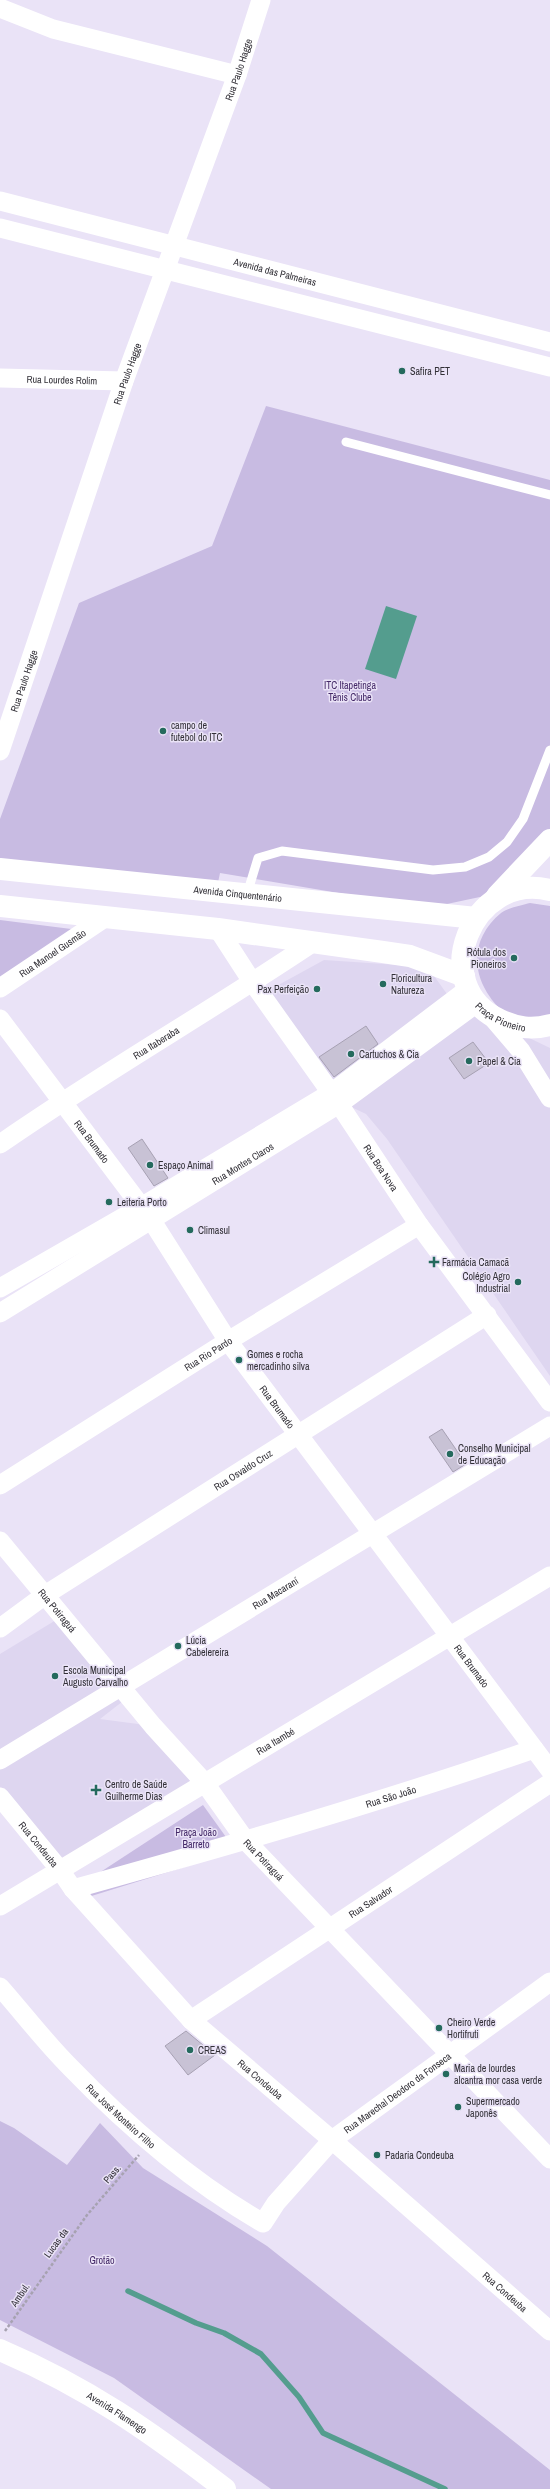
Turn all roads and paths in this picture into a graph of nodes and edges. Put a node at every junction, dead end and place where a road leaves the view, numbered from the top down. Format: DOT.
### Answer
graph roads {
  1 [pos="261,0"];
  2 [pos="0,8"];
  3 [pos="237,75"];
  4 [pos="0,201"];
  5 [pos="0,228"];
  6 [pos="172,245"];
  7 [pos="165,270"];
  8 [pos="550,342"];
  9 [pos="550,367"];
  10 [pos="0,378"];
  11 [pos="124,381"];
  12 [pos="346,442"];
  13 [pos="550,495"];
  14 [pos="550,750"];
  15 [pos="0,751"];
  16 [pos="550,840"];
  17 [pos="0,870"];
  18 [pos="550,890"];
  19 [pos="247,894"];
  20 [pos="492,901"];
  21 [pos="0,906"];
  22 [pos="106,917"];
  23 [pos="476,918"];
  24 [pos="218,929"];
  25 [pos="312,943"];
  26 [pos="253,983"];
  27 [pos="0,988"];
  28 [pos="475,996"];
  29 [pos="0,1019"];
  30 [pos="542,1027"];
  31 [pos="521,1051"];
  32 [pos="550,1098"];
  33 [pos="335,1099"];
  34 [pos="63,1100"];
  35 [pos="0,1144"];
  36 [pos="147,1214"];
  37 [pos="419,1225"];
  38 [pos="0,1288"];
  39 [pos="0,1313"];
  40 [pos="487,1315"];
  41 [pos="228,1341"];
  42 [pos="550,1402"];
  43 [pos="550,1426"];
  44 [pos="299,1434"];
  45 [pos="0,1485"];
  46 [pos="374,1535"];
  47 [pos="0,1541"];
  48 [pos="550,1576"];
  49 [pos="45,1595"];
  50 [pos="0,1628"];
  51 [pos="450,1636"];
  52 [pos="121,1687"];
  53 [pos="534,1749"];
  54 [pos="0,1760"];
  55 [pos="550,1770"];
  56 [pos="204,1782"];
  57 [pos="550,1783"];
  58 [pos="0,1798"];
  59 [pos="246,1841"];
  60 [pos="60,1870"];
  61 [pos="73,1889"];
  62 [pos="0,1906"];
  63 [pos="331,1929"];
  64 [pos="550,1982"];
  65 [pos="0,1987"];
  66 [pos="191,2020"];
  67 [pos="449,2055"];
  68 [pos="332,2140"];
  69 [pos="149,2143"];
  70 [pos="550,2160"];
  71 [pos="86,2215"];
  72 [pos="263,2222"];
  73 [pos="39,2280"];
  74 [pos="550,2331"];
  75 [pos="0,2338"];
  76 [pos="0,2350"];
  77 [pos="225,2489"];
  1 -- 3 [label="street, Rua Paulo Hagge"];
  2 -- 3 [label="street"];
  3 -- 6 [label="street, Rua Paulo Hagge"];
  4 -- 6 [label="street, Avenida das Palmeiras"];
  5 -- 7 [label="street"];
  6 -- 7 [label="street, Rua Paulo Hagge"];
  6 -- 8 [label="street, Avenida das Palmeiras"];
  7 -- 9 [label="street"];
  7 -- 11 [label="street, Rua Paulo Hagge"];
  10 -- 11 [label="street, Rua Lourdes Rolim"];
  11 -- 15 [label="street, Rua Paulo Hagge"];
  12 -- 13 [label="lane"];
  14 -- 19 [label="lane"];
  16 -- 20 [label="main road"];
  17 -- 19 [label="main road, Avenida Cinquentenário"];
  18 -- 20 [label="main road"];
  19 -- 23 [label="main road, Avenida Cinquentenário"];
  20 -- 23 [label="main road"];
  21 -- 22 [label="main road"];
  22 -- 24 [label="main road"];
  22 -- 27 [label="street, Rua Manoel Gusmão"];
  23 -- 28 [label="main road"];
  24 -- 25 [label="main road"];
  24 -- 26 [label="street, Rua Boa Nova"];
  25 -- 26 [label="street, Rua Itaberaba"];
  25 -- 28 [label="main road"];
  26 -- 33 [label="street, Rua Boa Nova"];
  26 -- 34 [label="street, Rua Itaberaba"];
  28 -- 30 [label="main road, Praça Pioneiro"];
  28 -- 31 [label="street"];
  28 -- 33 [label="street, Rua Montes Claros"];
  29 -- 34 [label="street, Rua Brumado"];
  30 -- 31 [label="street, Praça Pioneiro"];
  31 -- 32 [label="street"];
  33 -- 36 [label="street, Rua Montes Claros"];
  33 -- 37 [label="street, Rua Boa Nova"];
  34 -- 35 [label="street, Rua Itaberaba"];
  34 -- 36 [label="street, Rua Brumado"];
  36 -- 38 [label="street, Rua Montes Claros"];
  36 -- 39 [label="street, Rua Montes Claros"];
  36 -- 41 [label="street, Rua Brumado"];
  37 -- 40 [label="street, Rua Boa Nova"];
  37 -- 41 [label="street, Rua Rio Pardo"];
  40 -- 42 [label="street, Rua Boa Nova"];
  40 -- 44 [label="street, Rua Osvaldo Cruz"];
  41 -- 44 [label="street, Rua Brumado"];
  41 -- 45 [label="street, Rua Rio Pardo"];
  43 -- 46 [label="street, Rua Macaraní"];
  44 -- 46 [label="street, Rua Brumado"];
  44 -- 49 [label="street, Rua Osvaldo Cruz"];
  46 -- 51 [label="street, Rua Brumado"];
  46 -- 52 [label="street, Rua Macaraní"];
  47 -- 49 [label="street, Rua Potiraguá"];
  48 -- 51 [label="street, Rua Itambé"];
  49 -- 50 [label="street, Rua Osvaldo Cruz"];
  49 -- 52 [label="street, Rua Potiraguá"];
  51 -- 53 [label="street, Rua Brumado"];
  51 -- 56 [label="street, Rua Itambé"];
  52 -- 54 [label="street, Rua Macaraní"];
  52 -- 56 [label="street, Rua Potiraguá"];
  53 -- 55 [label="street, Rua Brumado"];
  53 -- 59 [label="street, Rua São João"];
  56 -- 59 [label="street, Rua Potiraguá"];
  56 -- 60 [label="street, Rua Itambé"];
  57 -- 63 [label="street, Rua Salvador"];
  58 -- 60 [label="street, Rua Condeuba"];
  59 -- 61 [label="street"];
  59 -- 63 [label="street, Rua Potiraguá"];
  60 -- 61 [label="street, Rua Condeuba"];
  60 -- 62 [label="street, Rua Itambé"];
  61 -- 66 [label="street, Rua Condeuba"];
  63 -- 66 [label="street, Rua Salvador"];
  63 -- 67 [label="street, Rua Potiraguá"];
  64 -- 67 [label="street, Rua Marechal Deodoro da Fonseca"];
  65 -- 69 [label="street, Rua José Monteiro Filho"];
  66 -- 68 [label="street, Rua Condeuba"];
  67 -- 68 [label="street, Rua Marechal Deodoro da Fonseca"];
  67 -- 70 [label="street, Rua Potiraguá"];
  68 -- 72 [label="street, Rua Marechal Deodoro da Fonseca"];
  68 -- 74 [label="street, Rua Condeuba"];
  69 -- 71 [label="path, Pass."];
  69 -- 72 [label="street, Rua José Monteiro Filho"];
  71 -- 73 [label="path, Lucas da"];
  73 -- 75 [label="path, Ambul."];
  76 -- 77 [label="main road, Avenida Flamengo"];
}
